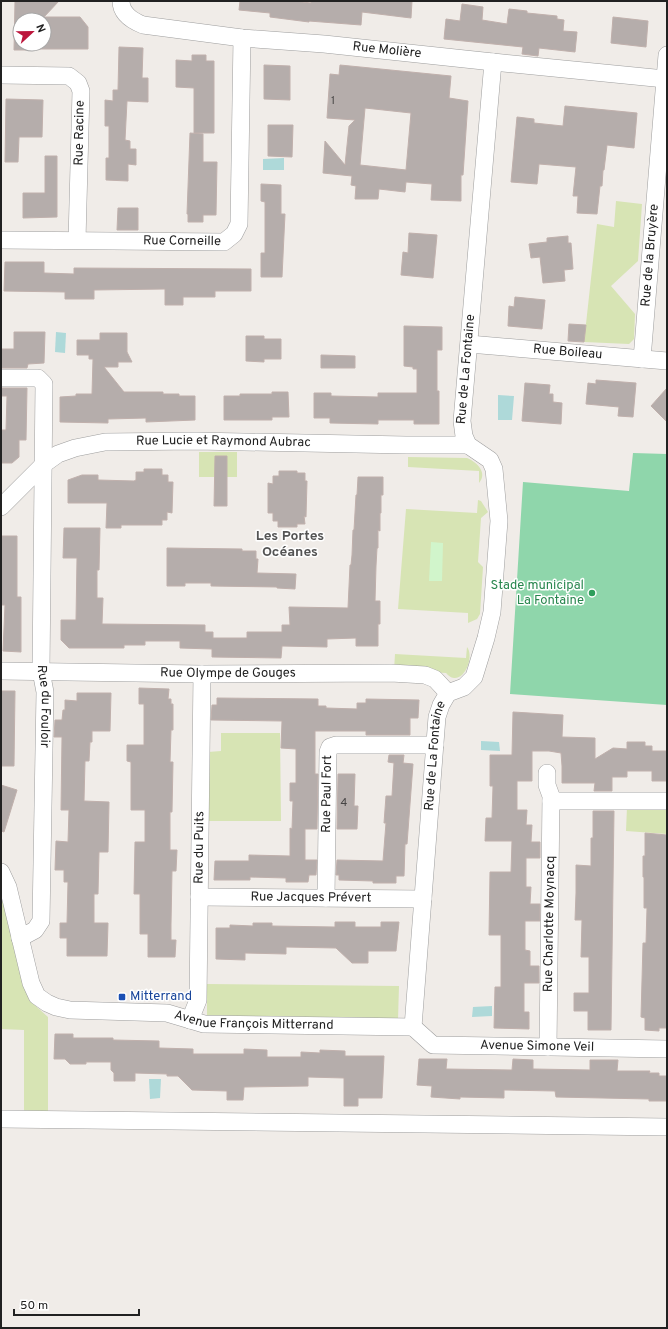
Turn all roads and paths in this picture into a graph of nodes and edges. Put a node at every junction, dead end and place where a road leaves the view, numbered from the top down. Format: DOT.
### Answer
graph roads {
  1 [pos="121,1"];
  2 [pos="242,38"];
  3 [pos="667,55"];
  4 [pos="493,62"];
  5 [pos="1,75"];
  6 [pos="665,79"];
  7 [pos="1,240"];
  8 [pos="77,240"];
  9 [pos="469,344"];
  10 [pos="642,359"];
  11 [pos="667,361"];
  12 [pos="1,378"];
  13 [pos="468,445"];
  14 [pos="44,464"];
  15 [pos="1,507"];
  16 [pos="1,671"];
  17 [pos="41,671"];
  18 [pos="202,674"];
  19 [pos="448,694"];
  20 [pos="435,745"];
  21 [pos="547,773"];
  22 [pos="551,801"];
  23 [pos="667,801"];
  24 [pos="1,872"];
  25 [pos="200,897"];
  26 [pos="326,898"];
  27 [pos="423,899"];
  28 [pos="20,938"];
  29 [pos="190,1020"];
  30 [pos="413,1027"];
  31 [pos="548,1047"];
  32 [pos="667,1049"];
  33 [pos="1,1119"];
  34 [pos="667,1127"];
  1 -- 2 [label="street, Rue Molière"];
  2 -- 4 [label="street, Rue Molière"];
  2 -- 8 [label="street, Rue Corneille"];
  3 -- 6 [label="street, Rue de la Bruyère"];
  4 -- 6 [label="street, Rue Molière"];
  4 -- 9 [label="street, Rue de La Fontaine"];
  5 -- 8 [label="street, Rue Racine"];
  6 -- 10 [label="street, Rue de la Bruyère"];
  7 -- 8 [label="street, Rue Corneille"];
  9 -- 10 [label="street, Rue Boileau"];
  9 -- 13 [label="street, Rue de La Fontaine"];
  10 -- 11 [label="street, Rue Boileau"];
  12 -- 14 [label="street, Rue du Fouloir"];
  13 -- 14 [label="street, Rue Lucie et Raymond Aubrac"];
  13 -- 19 [label="street, Rue de La Fontaine"];
  14 -- 15 [label="street, Rue Lucie et Raymond Aubrac"];
  14 -- 17 [label="street, Rue du Fouloir"];
  16 -- 17 [label="street, Rue Olympe de Gouges"];
  17 -- 18 [label="street, Rue Olympe de Gouges"];
  17 -- 28 [label="street, Rue du Fouloir"];
  18 -- 19 [label="street, Rue Olympe de Gouges"];
  18 -- 25 [label="street, Rue du Puits"];
  19 -- 20 [label="street, Rue de La Fontaine"];
  20 -- 26 [label="street, Rue Paul Fort"];
  20 -- 27 [label="street, Rue de La Fontaine"];
  21 -- 22 [label="street, Rue Charlotte Moynacq"];
  22 -- 23 [label="street"];
  22 -- 31 [label="street, Rue Charlotte Moynacq"];
  24 -- 28 [label="street, Avenue François Mitterrand"];
  25 -- 26 [label="street, Rue Jacques Prévert"];
  25 -- 29 [label="street, Rue du Puits"];
  26 -- 27 [label="street, Rue Jacques Prévert"];
  27 -- 30 [label="street, Rue de La Fontaine"];
  28 -- 29 [label="street, Avenue François Mitterrand"];
  29 -- 30 [label="street, Avenue François Mitterrand"];
  30 -- 31 [label="street, Avenue Simone Veil"];
  31 -- 32 [label="street, Avenue Simone Veil"];
  33 -- 34 [label="street"];
}
